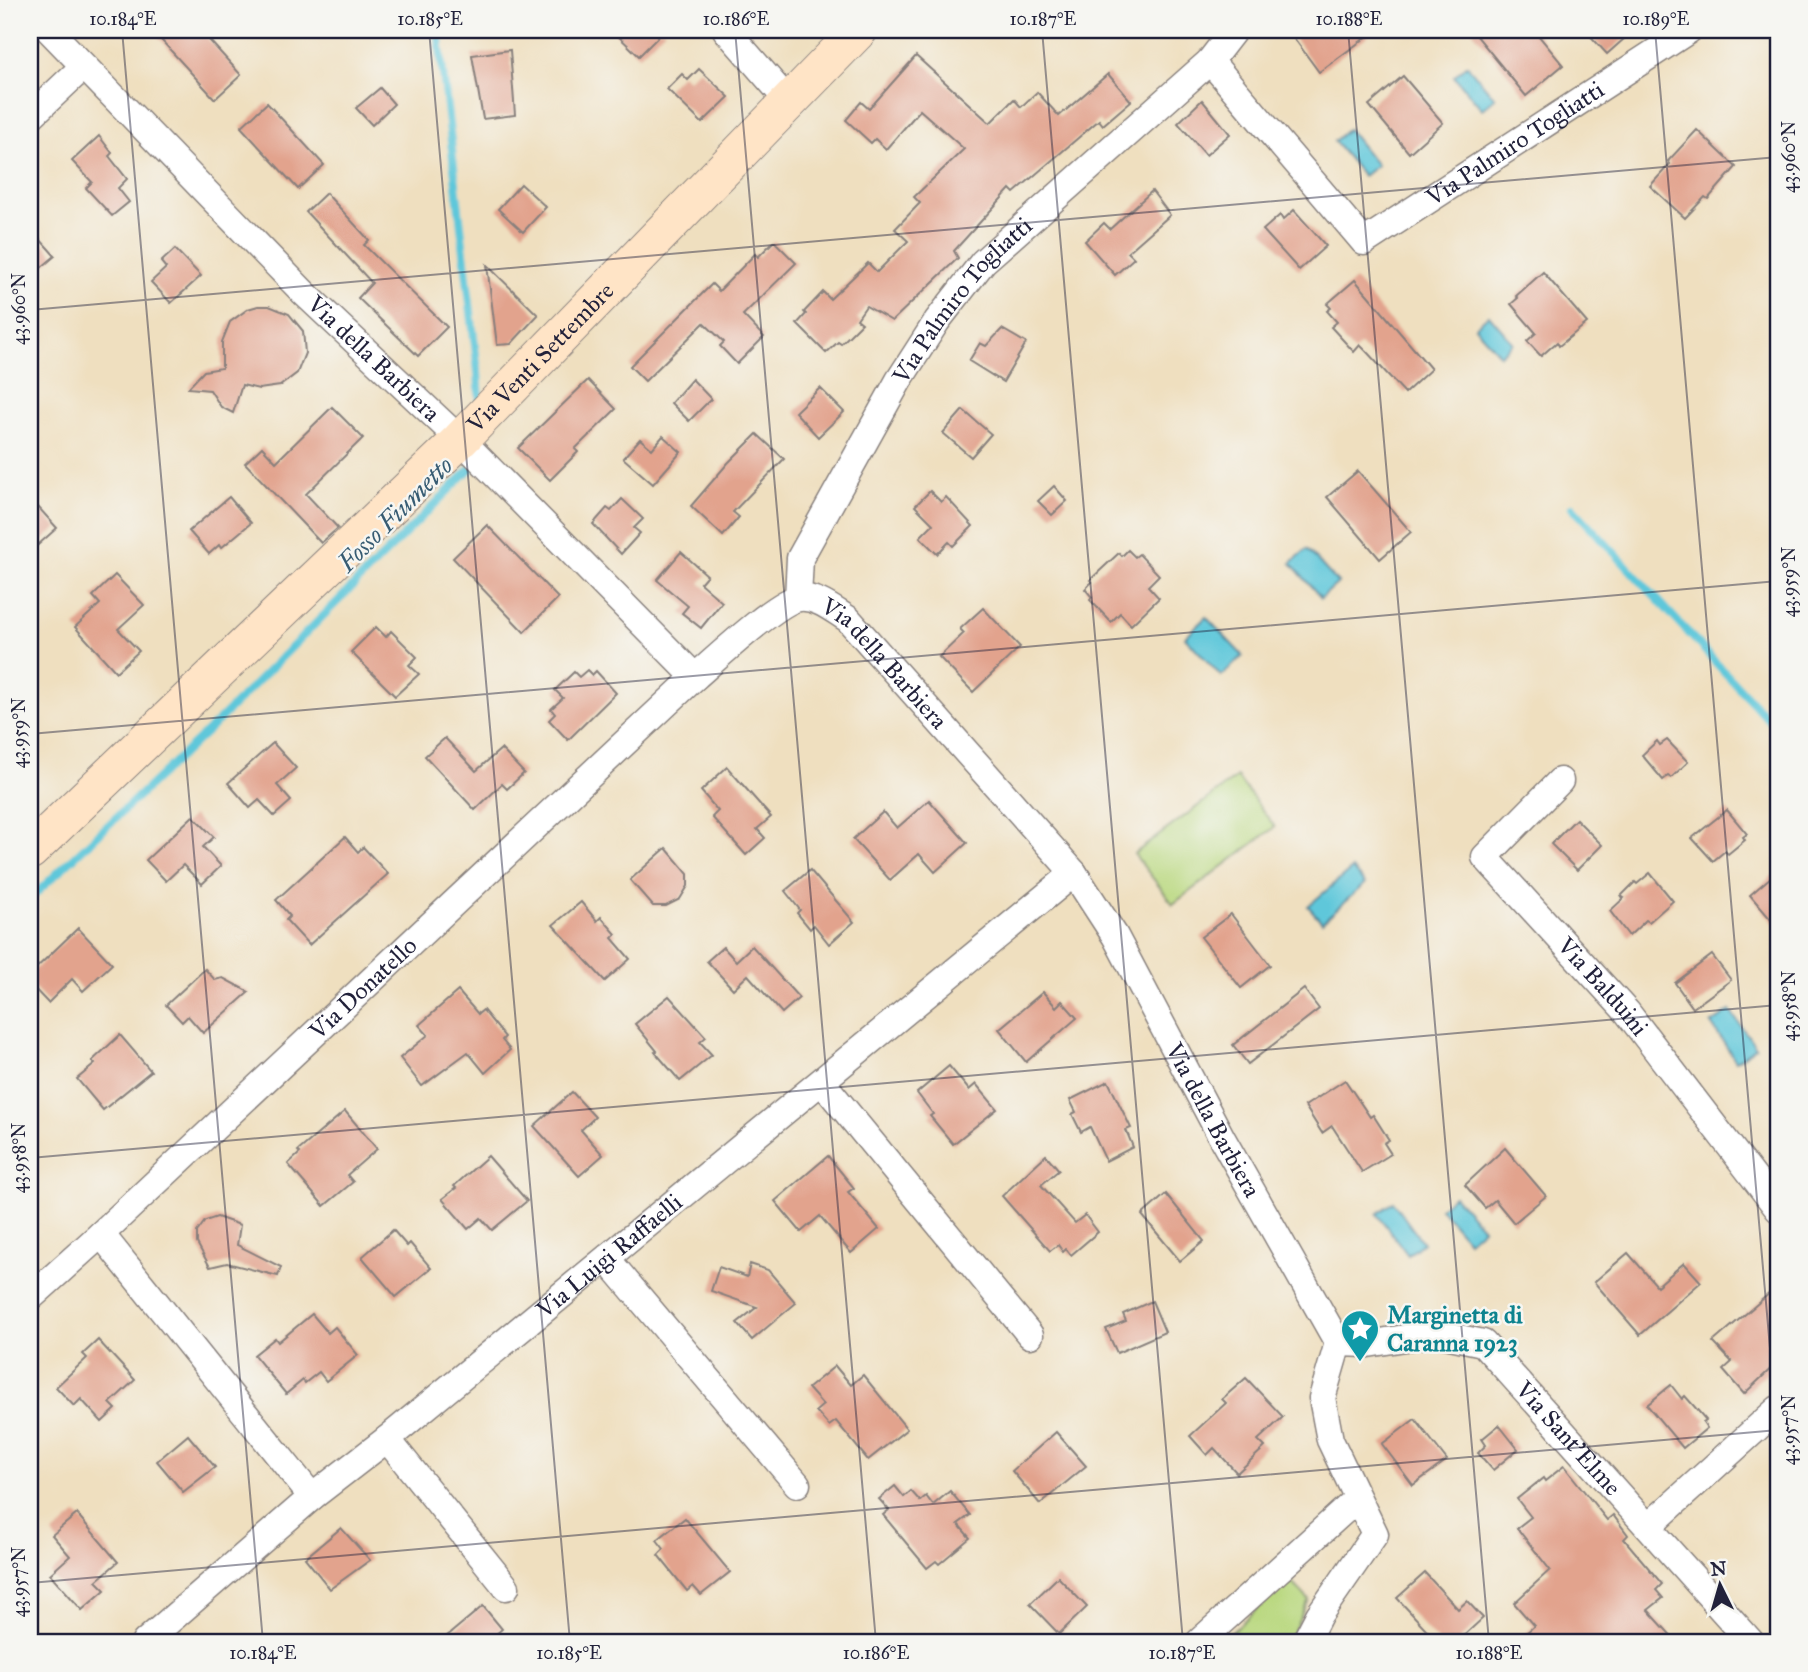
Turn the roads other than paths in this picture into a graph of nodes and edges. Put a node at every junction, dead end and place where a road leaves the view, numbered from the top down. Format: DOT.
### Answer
graph roads {
  1 [pos="49,30"];
  2 [pos="726,30"];
  3 [pos="859,30"];
  4 [pos="1234,30"];
  5 [pos="1689,30"];
  6 [pos="1210,61"];
  7 [pos="83,67"];
  8 [pos="789,102"];
  9 [pos="30,117"];
  10 [pos="474,431"];
  11 [pos="798,598"];
  12 [pos="695,677"];
  13 [pos="1560,781"];
  14 [pos="30,851"];
  15 [pos="1074,873"];
  16 [pos="822,1082"];
  17 [pos="1778,1209"];
  18 [pos="102,1234"];
  19 [pos="607,1259"];
  20 [pos="30,1298"];
  21 [pos="1030,1335"];
  22 [pos="1338,1343"];
  23 [pos="1778,1409"];
  24 [pos="387,1439"];
  25 [pos="797,1484"];
  26 [pos="312,1497"];
  27 [pos="1357,1499"];
  28 [pos="1649,1526"];
  29 [pos="506,1587"];
  30 [pos="145,1642"];
  31 [pos="1199,1642"];
  32 [pos="1305,1642"];
  33 [pos="1751,1642"];
  1 -- 7 [label="street, Via della Barbiera"];
  2 -- 8 [label="street"];
  3 -- 8 [label="street, Via Venti Settembre"];
  4 -- 6 [label="street, Via Palmiro Togliatti"];
  5 -- 6 [label="street, Via Palmiro Togliatti"];
  6 -- 11 [label="street, Via Palmiro Togliatti"];
  7 -- 9 [label="street"];
  7 -- 10 [label="street, Via della Barbiera"];
  8 -- 10 [label="street, Via Venti Settembre"];
  10 -- 12 [label="street, Via della Barbiera"];
  10 -- 14 [label="street, Via Venti Settembre"];
  11 -- 12 [label="street, Via della Barbiera"];
  11 -- 15 [label="street, Via della Barbiera"];
  12 -- 18 [label="street, Via Donatello"];
  13 -- 17 [label="street, Via Balduini"];
  15 -- 16 [label="street, Via Luigi Raffaelli"];
  15 -- 22 [label="street, Via della Barbiera"];
  16 -- 19 [label="street, Via Luigi Raffaelli"];
  16 -- 21 [label="street"];
  18 -- 20 [label="street, Via Donatello"];
  18 -- 26 [label="street"];
  19 -- 24 [label="street, Via Luigi Raffaelli"];
  19 -- 25 [label="street"];
  22 -- 27 [label="street"];
  22 -- 28 [label="street, Via Sant'Elme"];
  23 -- 28 [label="street"];
  24 -- 26 [label="street, Via Luigi Raffaelli"];
  24 -- 29 [label="street"];
  26 -- 30 [label="street, Via Luigi Raffaelli"];
  27 -- 31 [label="street"];
  27 -- 32 [label="street"];
  28 -- 33 [label="street, Via Sant'Elme"];
}
